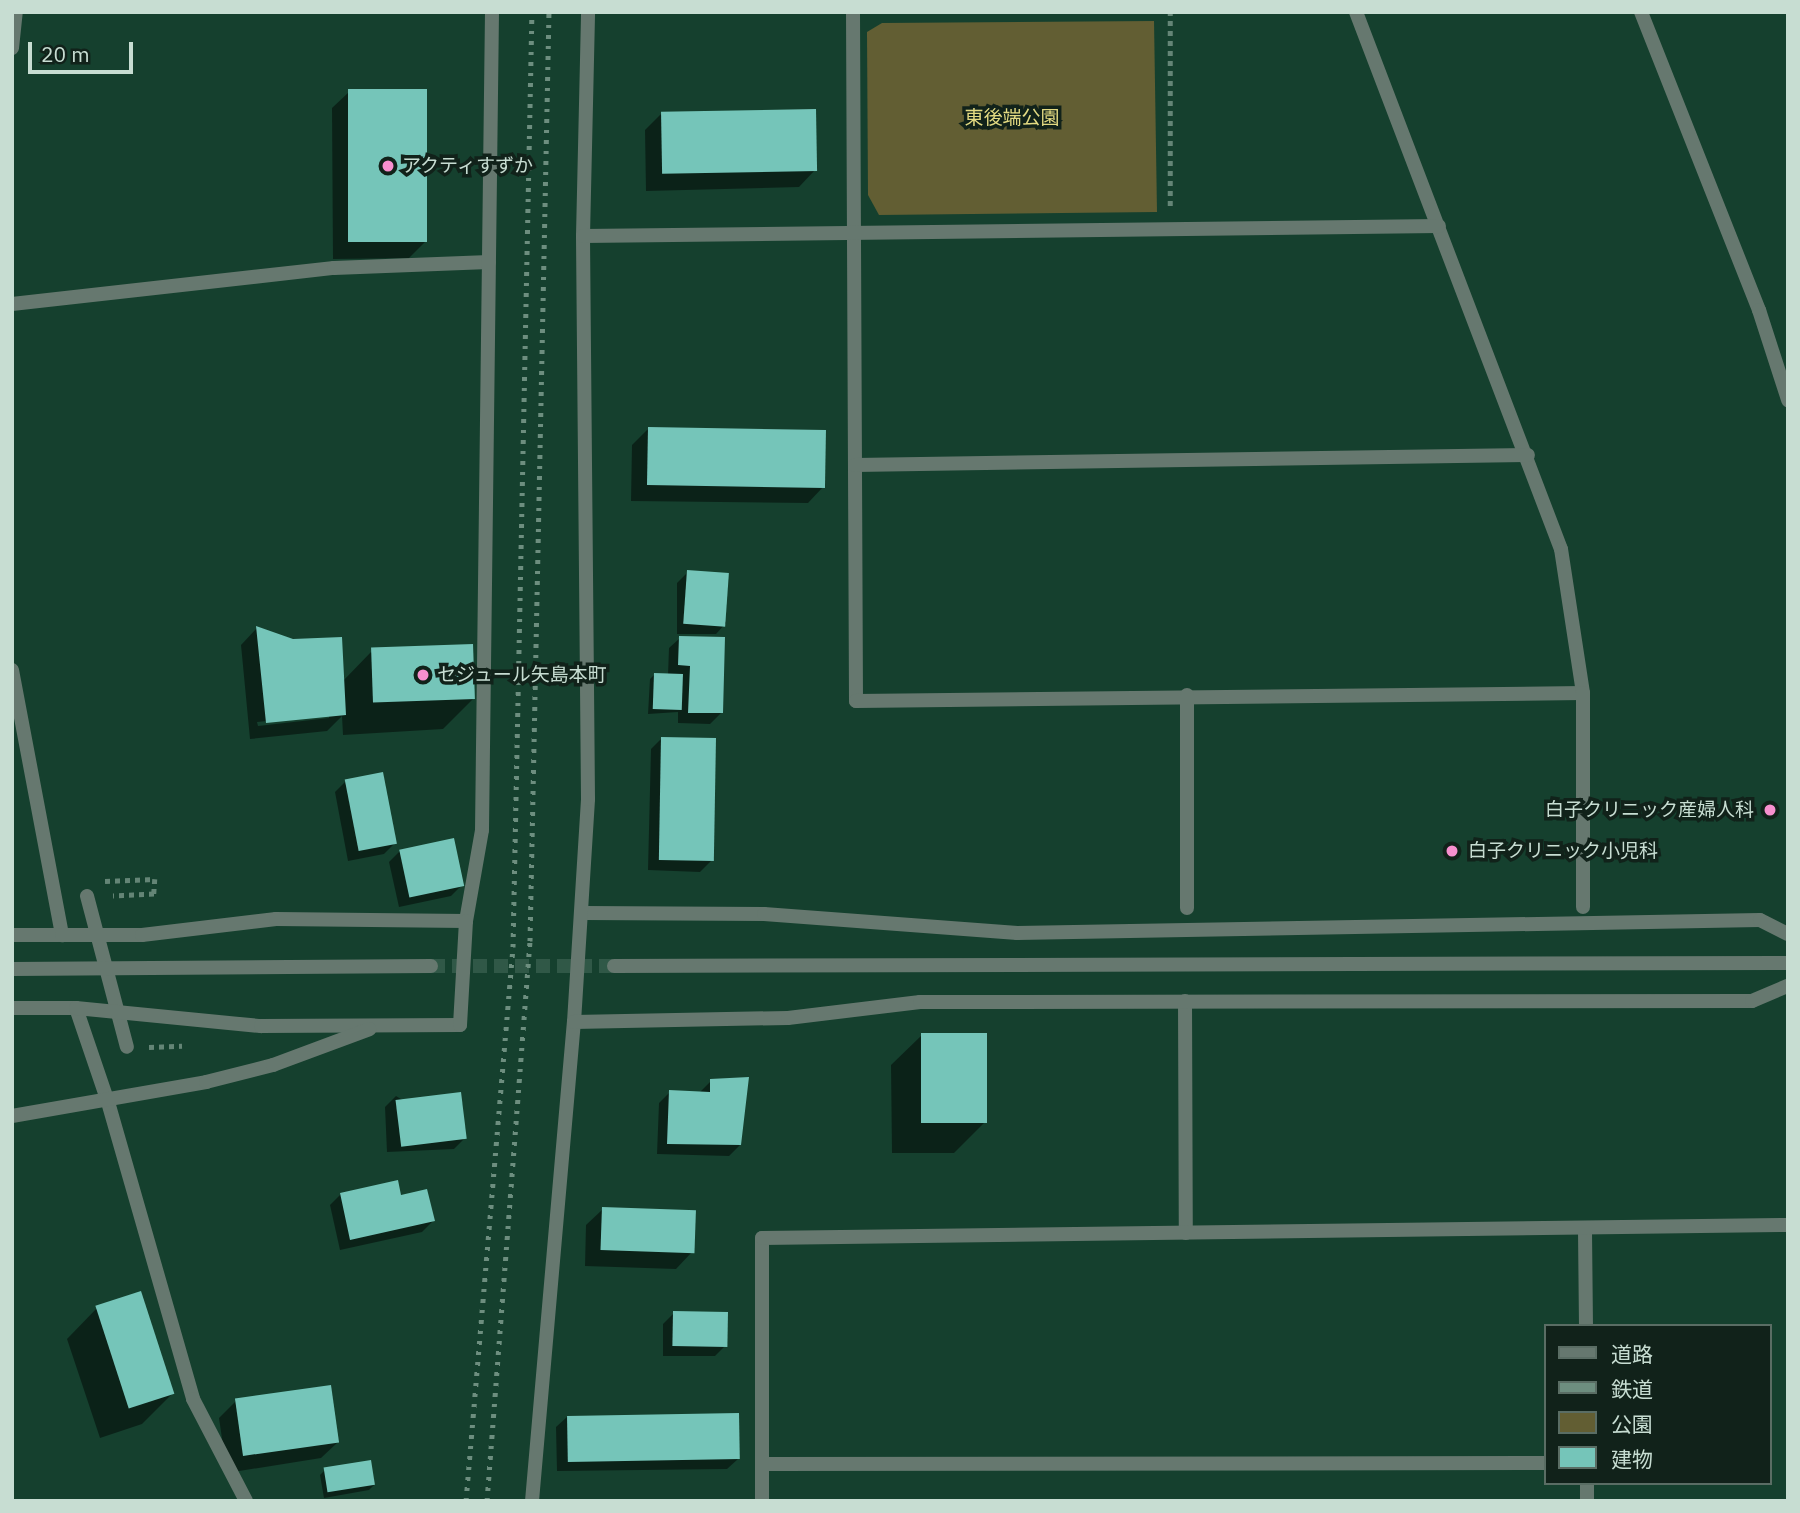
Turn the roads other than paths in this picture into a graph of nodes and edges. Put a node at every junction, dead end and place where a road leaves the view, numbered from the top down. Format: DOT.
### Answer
graph roads {
  1 [pos="16,12"];
  2 [pos="492,12"];
  3 [pos="588,12"];
  4 [pos="852,12"];
  5 [pos="1356,12"];
  6 [pos="1641,12"];
  7 [pos="12,48"];
  8 [pos="1439,226"];
  9 [pos="856,233"];
  10 [pos="583,236"];
  11 [pos="489,261"];
  12 [pos="12,304"];
  13 [pos="1788,400"];
  14 [pos="1528,455"];
  15 [pos="855,465"];
  16 [pos="12,670"];
  17 [pos="1583,693"];
  18 [pos="1187,695"];
  19 [pos="87,896"];
  20 [pos="1583,907"];
  21 [pos="1186,908"];
  22 [pos="584,913"];
  23 [pos="466,921"];
  24 [pos="1788,934"];
  25 [pos="12,935"];
  26 [pos="62,935"];
  27 [pos="1788,963"];
  28 [pos="431,965"];
  29 [pos="614,966"];
  30 [pos="12,969"];
  31 [pos="1788,986"];
  32 [pos="1185,1001"];
  33 [pos="12,1008"];
  34 [pos="76,1008"];
  35 [pos="574,1022"];
  36 [pos="381,1025"];
  37 [pos="127,1047"];
  38 [pos="108,1102"];
  39 [pos="12,1116"];
  40 [pos="1788,1225"];
  41 [pos="1585,1231"];
  42 [pos="1186,1233"];
  43 [pos="1586,1324"];
  44 [pos="1545,1462"];
  45 [pos="762,1464"];
  46 [pos="246,1501"];
  47 [pos="532,1501"];
  48 [pos="762,1501"];
  1 -- 7 [label="street"];
  2 -- 11 [label="street"];
  3 -- 10 [label="street"];
  4 -- 9 [label="street"];
  5 -- 8 [label="street"];
  6 -- 13 [label="street"];
  8 -- 9 [label="street"];
  8 -- 14 [label="street"];
  9 -- 10 [label="street"];
  9 -- 15 [label="street"];
  10 -- 22 [label="street"];
  11 -- 12 [label="street"];
  11 -- 23 [label="street"];
  14 -- 15 [label="street"];
  14 -- 17 [label="street"];
  15 -- 18 [label="street"];
  16 -- 26 [label="street"];
  17 -- 18 [label="street"];
  17 -- 20 [label="street"];
  18 -- 21 [label="street"];
  19 -- 37 [label="street"];
  22 -- 24 [label="street"];
  22 -- 35 [label="street"];
  23 -- 26 [label="street"];
  23 -- 36 [label="street"];
  25 -- 26 [label="street"];
  27 -- 29 [label="street"];
  28 -- 30 [label="street"];
  31 -- 32 [label="street"];
  32 -- 35 [label="street"];
  32 -- 42 [label="street"];
  33 -- 34 [label="street"];
  34 -- 36 [label="street"];
  34 -- 38 [label="street"];
  35 -- 47 [label="street"];
  36 -- 38 [label="street"];
  38 -- 39 [label="street"];
  38 -- 46 [label="street"];
  40 -- 41 [label="street"];
  41 -- 42 [label="street"];
  41 -- 43 [label="street"];
  42 -- 45 [label="street"];
  44 -- 45 [label="street"];
  45 -- 48 [label="street"];
}
